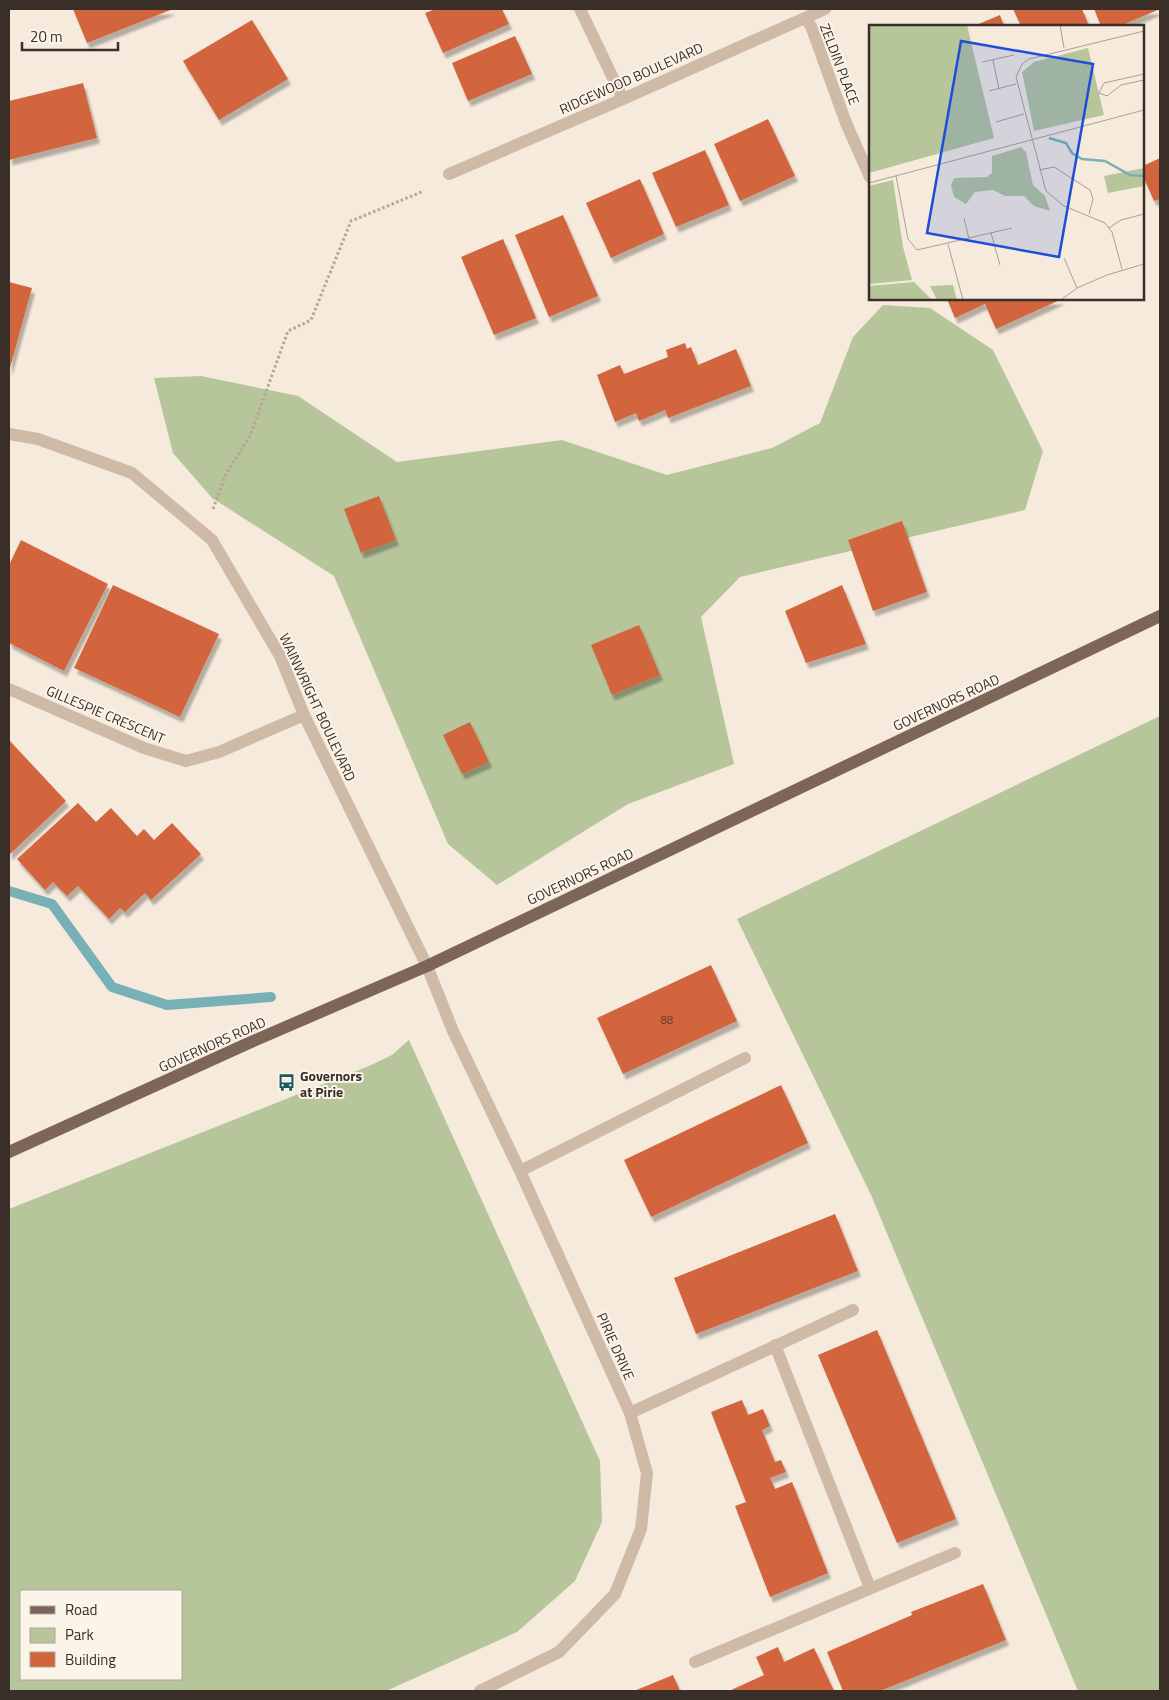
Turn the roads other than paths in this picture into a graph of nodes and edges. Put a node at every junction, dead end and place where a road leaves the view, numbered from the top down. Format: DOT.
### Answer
graph roads {
  1 [pos="580,9"];
  2 [pos="825,9"];
  3 [pos="805,18"];
  4 [pos="623,99"];
  5 [pos="449,174"];
  6 [pos="869,174"];
  7 [pos="9,434"];
  8 [pos="1160,616"];
  9 [pos="9,689"];
  10 [pos="304,715"];
  11 [pos="427,966"];
  12 [pos="744,1058"];
  13 [pos="9,1152"];
  14 [pos="520,1171"];
  15 [pos="853,1310"];
  16 [pos="775,1345"];
  17 [pos="630,1413"];
  18 [pos="954,1553"];
  19 [pos="870,1588"];
  20 [pos="696,1662"];
  21 [pos="480,1691"];
  1 -- 4 [label="street"];
  2 -- 3 [label="street, RIDGEWOOD BOULEVARD"];
  3 -- 4 [label="street, RIDGEWOOD BOULEVARD"];
  3 -- 6 [label="street, ZELDIN PLACE"];
  4 -- 5 [label="street, RIDGEWOOD BOULEVARD"];
  7 -- 10 [label="street, WAINWRIGHT BOULEVARD"];
  8 -- 11 [label="main road, GOVERNORS ROAD"];
  9 -- 10 [label="street, GILLESPIE CRESCENT"];
  10 -- 11 [label="street, WAINWRIGHT BOULEVARD"];
  11 -- 13 [label="main road, GOVERNORS ROAD"];
  11 -- 14 [label="street, PIRIE DRIVE"];
  12 -- 14 [label="street"];
  14 -- 17 [label="street, PIRIE DRIVE"];
  15 -- 16 [label="street"];
  16 -- 17 [label="street"];
  16 -- 19 [label="street"];
  17 -- 21 [label="street, PIRIE DRIVE"];
  18 -- 19 [label="street"];
  19 -- 20 [label="street"];
}
